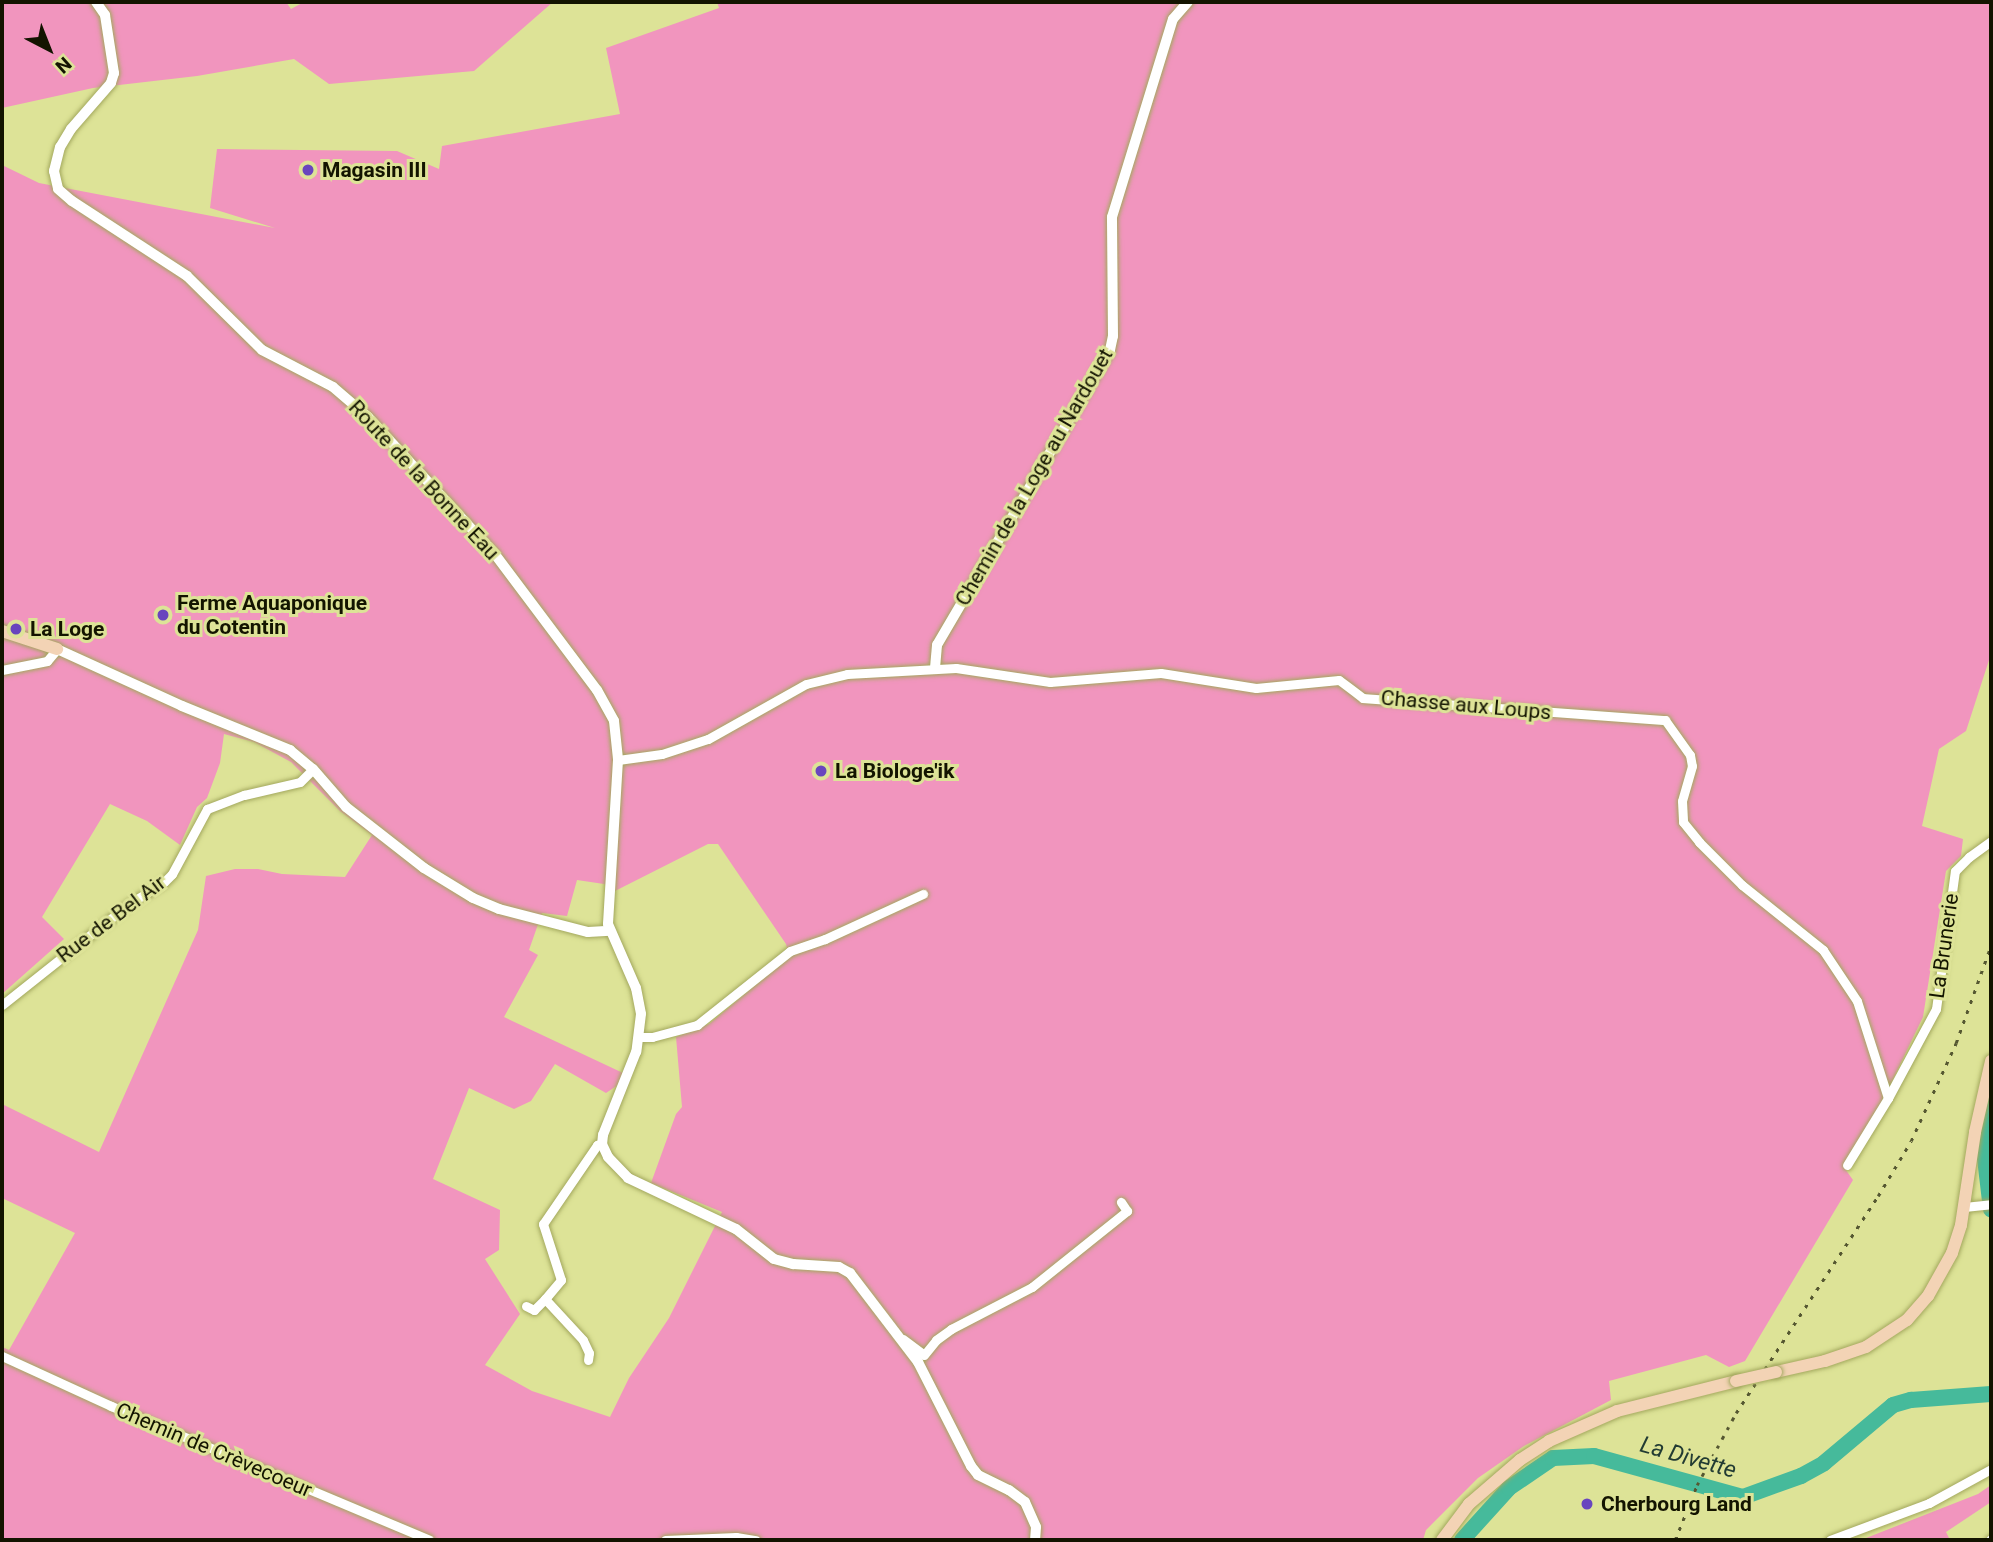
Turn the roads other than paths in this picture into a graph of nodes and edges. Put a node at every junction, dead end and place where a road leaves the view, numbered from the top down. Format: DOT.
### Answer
graph roads {
  1 [pos="96,2"];
  2 [pos="1188,2"];
  3 [pos="2,631"];
  4 [pos="57,649"];
  5 [pos="935,668"];
  6 [pos="2,670"];
  7 [pos="618,760"];
  8 [pos="313,769"];
  9 [pos="1991,841"];
  10 [pos="923,894"];
  11 [pos="610,931"];
  12 [pos="2,1005"];
  13 [pos="640,1037"];
  14 [pos="1991,1061"];
  15 [pos="1888,1098"];
  16 [pos="602,1144"];
  17 [pos="1847,1165"];
  18 [pos="1121,1202"];
  19 [pos="1988,1205"];
  20 [pos="1964,1207"];
  21 [pos="545,1299"];
  22 [pos="526,1306"];
  23 [pos="902,1338"];
  24 [pos="2,1356"];
  25 [pos="588,1360"];
  26 [pos="1991,1469"];
  27 [pos="429,1540"];
  28 [pos="665,1540"];
  29 [pos="755,1540"];
  30 [pos="1035,1540"];
  31 [pos="1442,1540"];
  32 [pos="1830,1540"];
  1 -- 7 [label="street, Route de la Bonne Eau"];
  2 -- 5 [label="street, Chemin de la Loge au Nardouet"];
  3 -- 4 [label="main road"];
  4 -- 6 [label="street"];
  4 -- 8 [label="street"];
  5 -- 7 [label="street, Chasse aux Loups"];
  5 -- 15 [label="street, Chasse aux Loups"];
  7 -- 11 [label="street, Route de la Bonne Eau"];
  8 -- 11 [label="street"];
  8 -- 12 [label="street, Rue de Bel Air"];
  9 -- 15 [label="street, La Brunerie"];
  10 -- 13 [label="street"];
  11 -- 13 [label="street"];
  13 -- 16 [label="street"];
  14 -- 20 [label="main road"];
  15 -- 17 [label="street, La Brunerie"];
  16 -- 21 [label="street"];
  16 -- 23 [label="street"];
  18 -- 23 [label="street"];
  19 -- 20 [label="street"];
  20 -- 31 [label="main road, bridge"];
  21 -- 22 [label="street"];
  21 -- 25 [label="street"];
  23 -- 30 [label="street"];
  24 -- 27 [label="street, Chemin de Crèvecoeur"];
  26 -- 32 [label="street"];
  28 -- 29 [label="street"];
}
